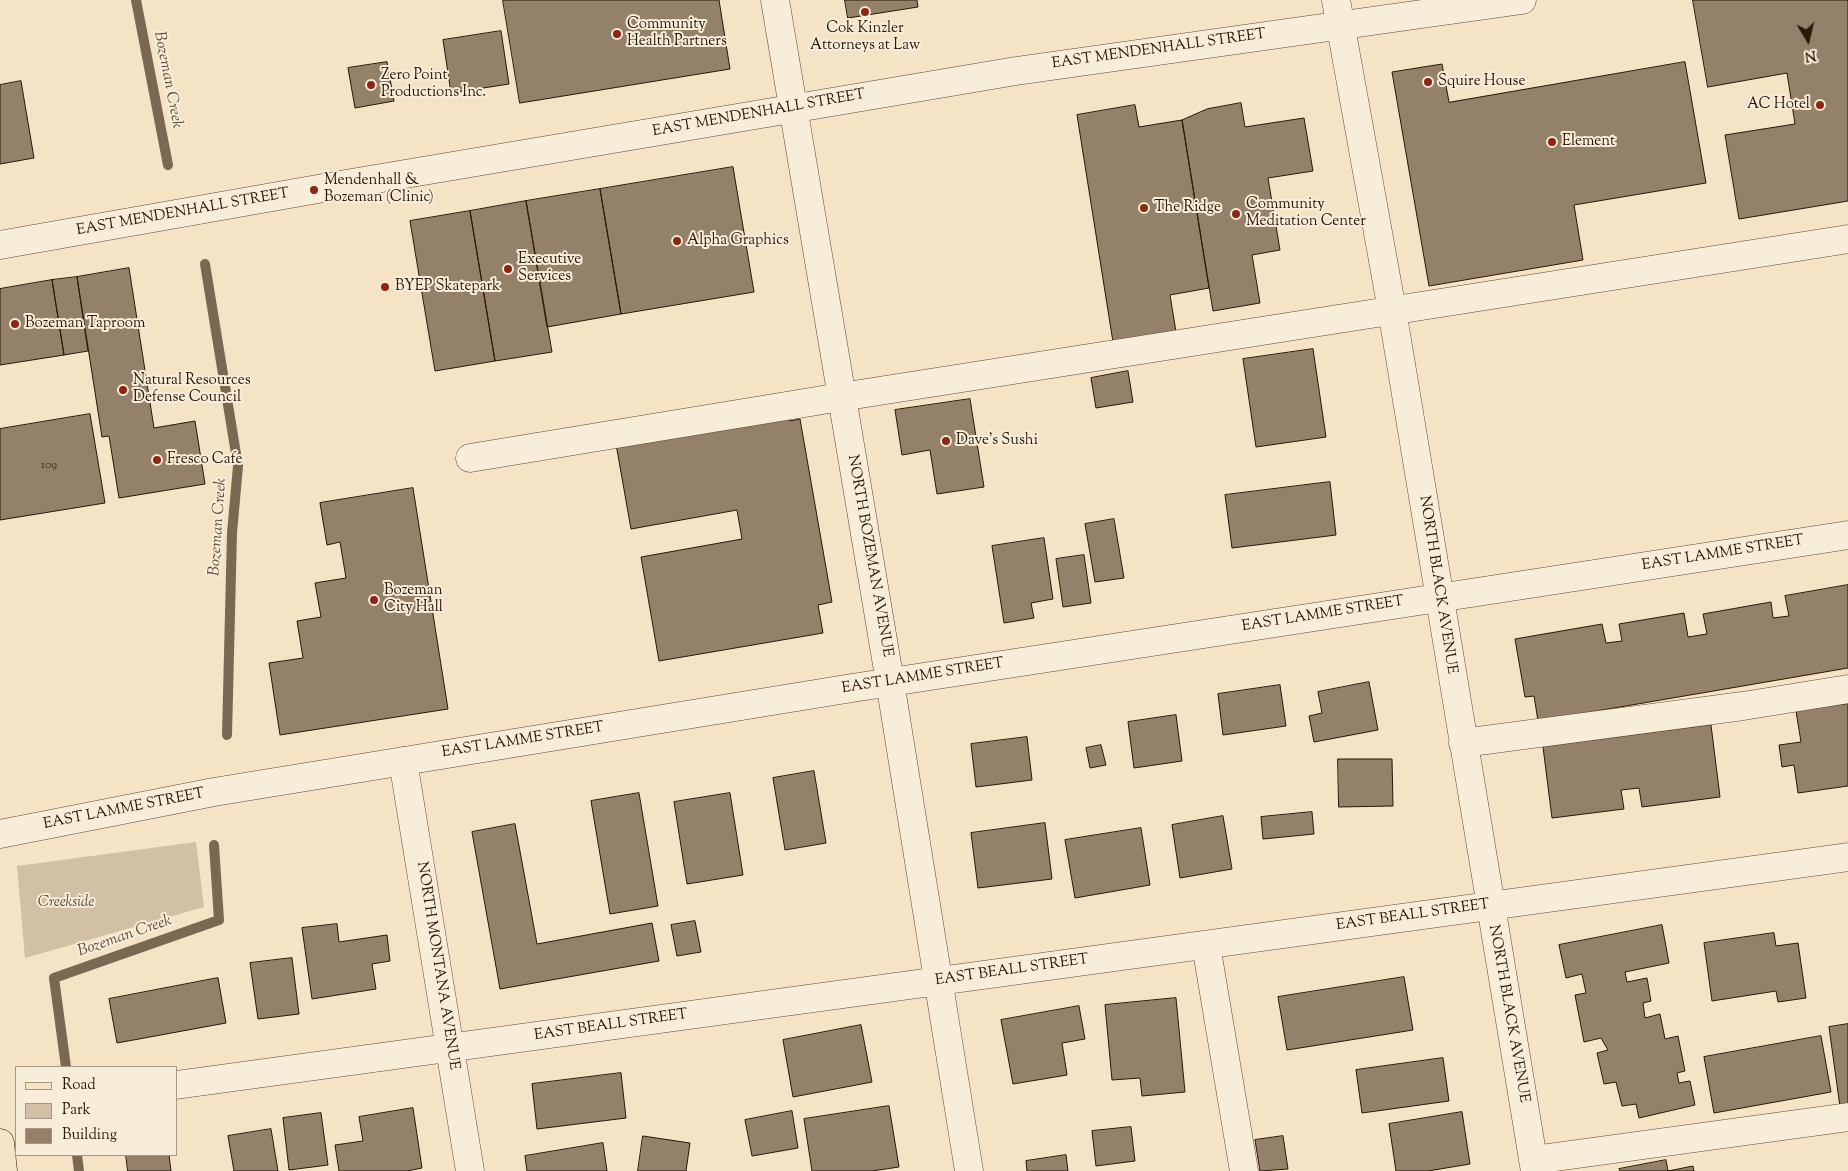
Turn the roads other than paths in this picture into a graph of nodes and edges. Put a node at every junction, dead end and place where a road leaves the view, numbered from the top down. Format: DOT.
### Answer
graph roads {
  1 [pos="775,0"];
  2 [pos="1522,0"];
  3 [pos="1384,10"];
  4 [pos="1338,12"];
  5 [pos="792,108"];
  6 [pos="1848,239"];
  7 [pos="0,246"];
  8 [pos="1392,310"];
  9 [pos="841,397"];
  10 [pos="470,458"];
  11 [pos="1848,535"];
  12 [pos="1439,598"];
  13 [pos="890,682"];
  14 [pos="1848,689"];
  15 [pos="1463,743"];
  16 [pos="404,761"];
  17 [pos="0,834"];
  18 [pos="1848,857"];
  19 [pos="1490,906"];
  20 [pos="1206,945"];
  21 [pos="939,981"];
  22 [pos="450,1048"];
  23 [pos="178,1085"];
  24 [pos="1848,1117"];
  25 [pos="0,1143"];
  26 [pos="1534,1166"];
  27 [pos="3,1171"];
  28 [pos="470,1171"];
  29 [pos="969,1171"];
  30 [pos="1244,1171"];
  1 -- 5 [label="street, NORTH BOZEMAN AVENUE"];
  2 -- 3 [label="street, EAST MENDENHALL STREET"];
  3 -- 4 [label="street, EAST MENDENHALL STREET"];
  4 -- 5 [label="street, EAST MENDENHALL STREET"];
  4 -- 8 [label="street, NORTH BLACK AVENUE"];
  5 -- 7 [label="street, EAST MENDENHALL STREET"];
  5 -- 9 [label="street, NORTH BOZEMAN AVENUE"];
  6 -- 8 [label="street"];
  8 -- 9 [label="street"];
  8 -- 12 [label="street, NORTH BLACK AVENUE"];
  9 -- 10 [label="street"];
  9 -- 13 [label="street, NORTH BOZEMAN AVENUE"];
  11 -- 12 [label="street, EAST LAMME STREET"];
  12 -- 13 [label="street, EAST LAMME STREET"];
  12 -- 15 [label="street, NORTH BLACK AVENUE"];
  13 -- 16 [label="street, EAST LAMME STREET"];
  13 -- 21 [label="street, NORTH BOZEMAN AVENUE"];
  14 -- 15 [label="street"];
  15 -- 19 [label="street, NORTH BLACK AVENUE"];
  16 -- 17 [label="street, EAST LAMME STREET"];
  16 -- 22 [label="street, NORTH MONTANA AVENUE"];
  18 -- 19 [label="street, EAST BEALL STREET"];
  19 -- 20 [label="street, EAST BEALL STREET"];
  19 -- 26 [label="street, NORTH BLACK AVENUE"];
  20 -- 21 [label="street, EAST BEALL STREET"];
  20 -- 30 [label="street"];
  21 -- 22 [label="street, EAST BEALL STREET"];
  21 -- 29 [label="street, NORTH BOZEMAN AVENUE"];
  22 -- 23 [label="street, EAST BEALL STREET"];
  22 -- 28 [label="street, NORTH MONTANA AVENUE"];
  24 -- 26 [label="street"];
  25 -- 27 [label="main road"];
}
